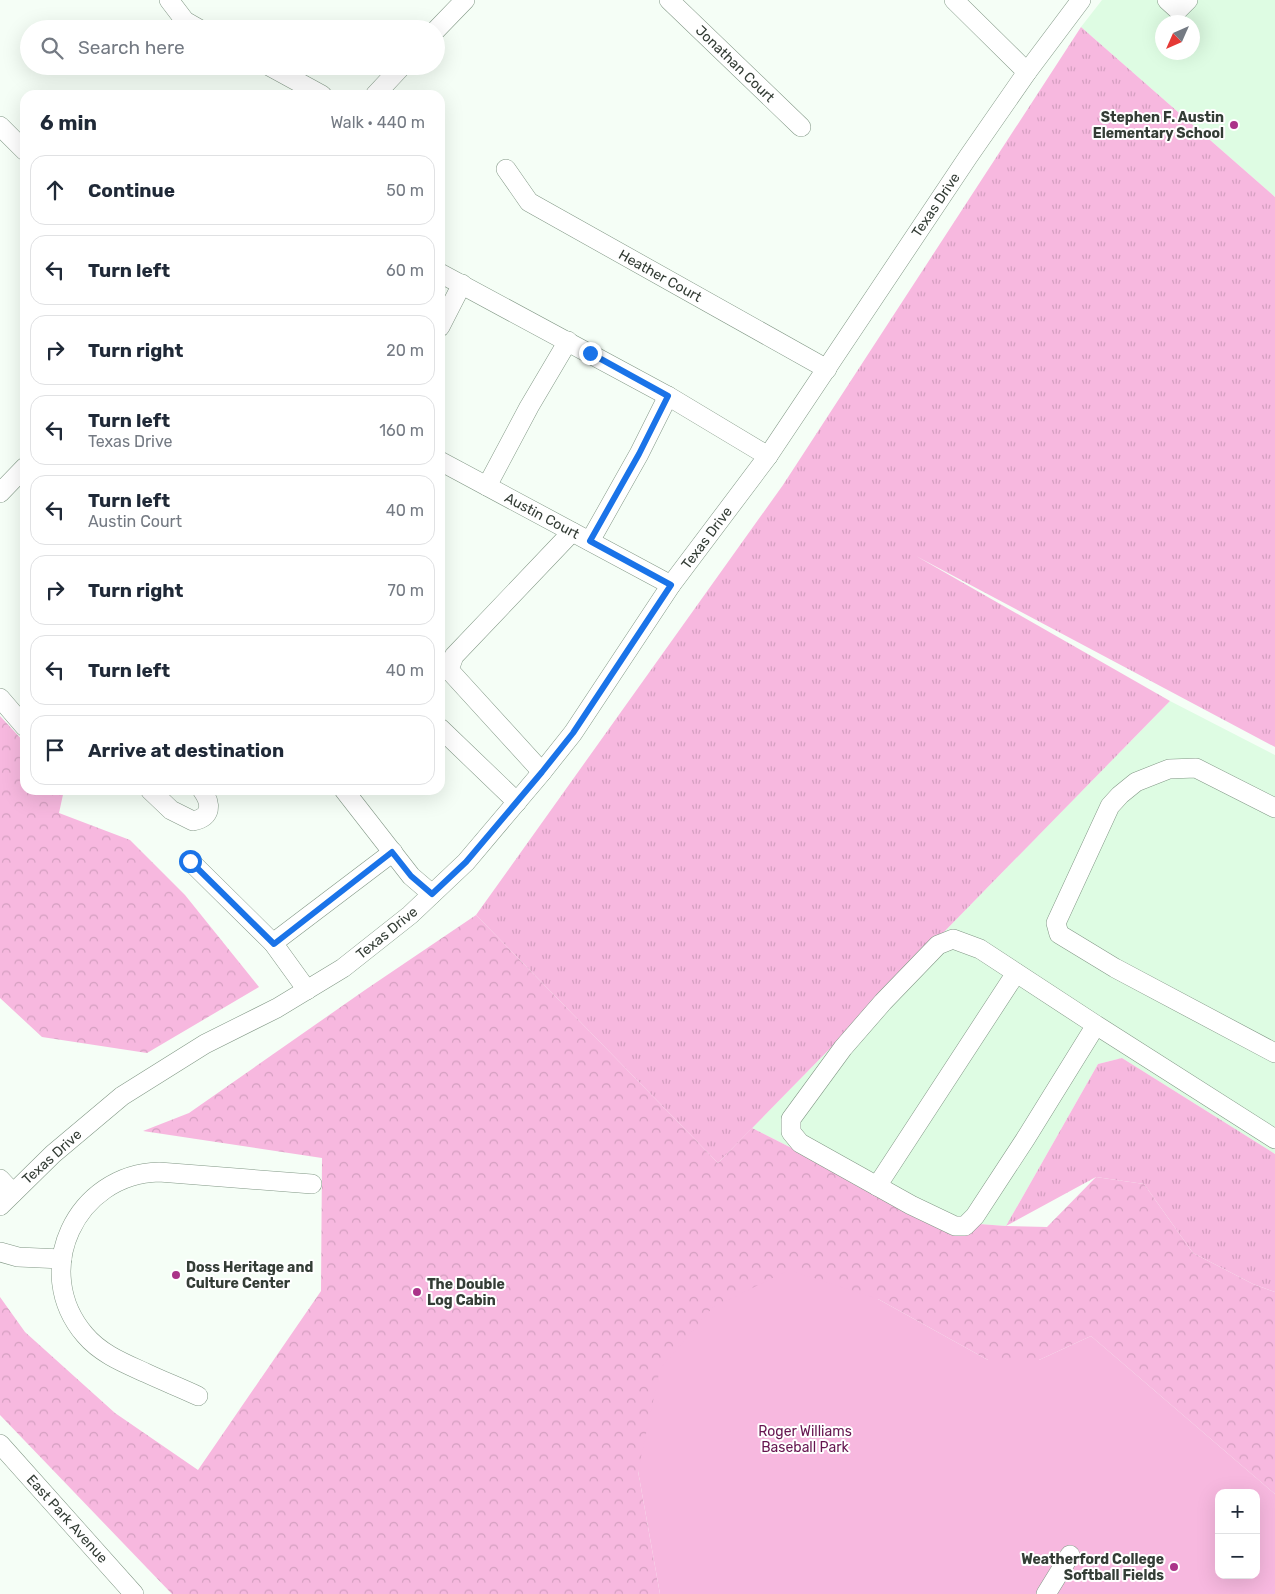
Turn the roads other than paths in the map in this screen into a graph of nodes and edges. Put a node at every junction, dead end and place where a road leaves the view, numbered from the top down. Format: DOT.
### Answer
graph roads {
  1 [pos="170,0"];
  2 [pos="465,0"];
  3 [pos="669,0"];
  4 [pos="954,0"];
  5 [pos="1081,0"];
  6 [pos="1167,0"];
  7 [pos="1188,0"];
  8 [pos="184,20"];
  9 [pos="445,21"];
  10 [pos="1027,72"];
  11 [pos="285,75"];
  12 [pos="394,75"];
  13 [pos="313,90"];
  14 [pos="380,90"];
  15 [pos="0,126"];
  16 [pos="801,127"];
  17 [pos="20,146"];
  18 [pos="506,169"];
  19 [pos="445,276"];
  20 [pos="462,284"];
  21 [pos="445,316"];
  22 [pos="568,341"];
  23 [pos="827,369"];
  24 [pos="668,396"];
  25 [pos="768,456"];
  26 [pos="445,466"];
  27 [pos="20,472"];
  28 [pos="487,486"];
  29 [pos="0,493"];
  30 [pos="572,532"];
  31 [pos="590,541"];
  32 [pos="671,585"];
  33 [pos="0,698"];
  34 [pos="20,721"];
  35 [pos="445,733"];
  36 [pos="542,772"];
  37 [pos="155,795"];
  38 [pos="205,795"];
  39 [pos="348,795"];
  40 [pos="517,802"];
  41 [pos="1275,808"];
  42 [pos="392,852"];
  43 [pos="190,861"];
  44 [pos="432,894"];
  45 [pos="274,944"];
  46 [pos="1016,973"];
  47 [pos="307,990"];
  48 [pos="1096,1025"];
  49 [pos="1275,1053"];
  50 [pos="1275,1139"];
  51 [pos="0,1179"];
  52 [pos="312,1184"];
  53 [pos="877,1186"];
  54 [pos="7,1199"];
  55 [pos="0,1252"];
  56 [pos="62,1259"];
  57 [pos="198,1396"];
  58 [pos="0,1444"];
  59 [pos="1070,1555"];
  60 [pos="134,1594"];
  61 [pos="1046,1594"];
  1 -- 8 [label="street"];
  2 -- 9 [label="street"];
  3 -- 16 [label="street, Jonathan Court"];
  4 -- 10 [label="street"];
  5 -- 10 [label="street, Texas Drive"];
  6 -- 7 [label="street"];
  10 -- 23 [label="street, Texas Drive"];
  11 -- 13 [label="street"];
  12 -- 14 [label="street"];
  15 -- 17 [label="street"];
  18 -- 23 [label="street, Heather Court"];
  19 -- 20 [label="street"];
  20 -- 21 [label="street"];
  20 -- 22 [label="street"];
  22 -- 24 [label="street"];
  22 -- 28 [label="street"];
  23 -- 25 [label="street, Texas Drive"];
  24 -- 25 [label="street"];
  24 -- 31 [label="street"];
  25 -- 32 [label="street, Texas Drive"];
  26 -- 28 [label="street, Austin Court"];
  27 -- 29 [label="street"];
  28 -- 30 [label="street, Austin Court"];
  30 -- 31 [label="street, Austin Court"];
  30 -- 36 [label="street"];
  31 -- 32 [label="street, Austin Court"];
  32 -- 36 [label="street, Texas Drive"];
  33 -- 34 [label="street"];
  35 -- 40 [label="street"];
  36 -- 40 [label="street, Texas Drive"];
  37 -- 38 [label="street"];
  39 -- 42 [label="street"];
  40 -- 44 [label="street, Texas Drive"];
  41 -- 49 [label="street"];
  42 -- 44 [label="street"];
  42 -- 45 [label="street"];
  43 -- 45 [label="street"];
  44 -- 47 [label="street, Texas Drive"];
  45 -- 47 [label="street"];
  46 -- 48 [label="street"];
  46 -- 53 [label="street"];
  46 -- 53 [label="street"];
  47 -- 54 [label="street, Texas Drive"];
  48 -- 50 [label="street"];
  48 -- 53 [label="street"];
  51 -- 54 [label="street"];
  52 -- 56 [label="street"];
  55 -- 56 [label="street"];
  56 -- 57 [label="street"];
  58 -- 60 [label="street, East Park Avenue"];
  59 -- 61 [label="street"];
}
